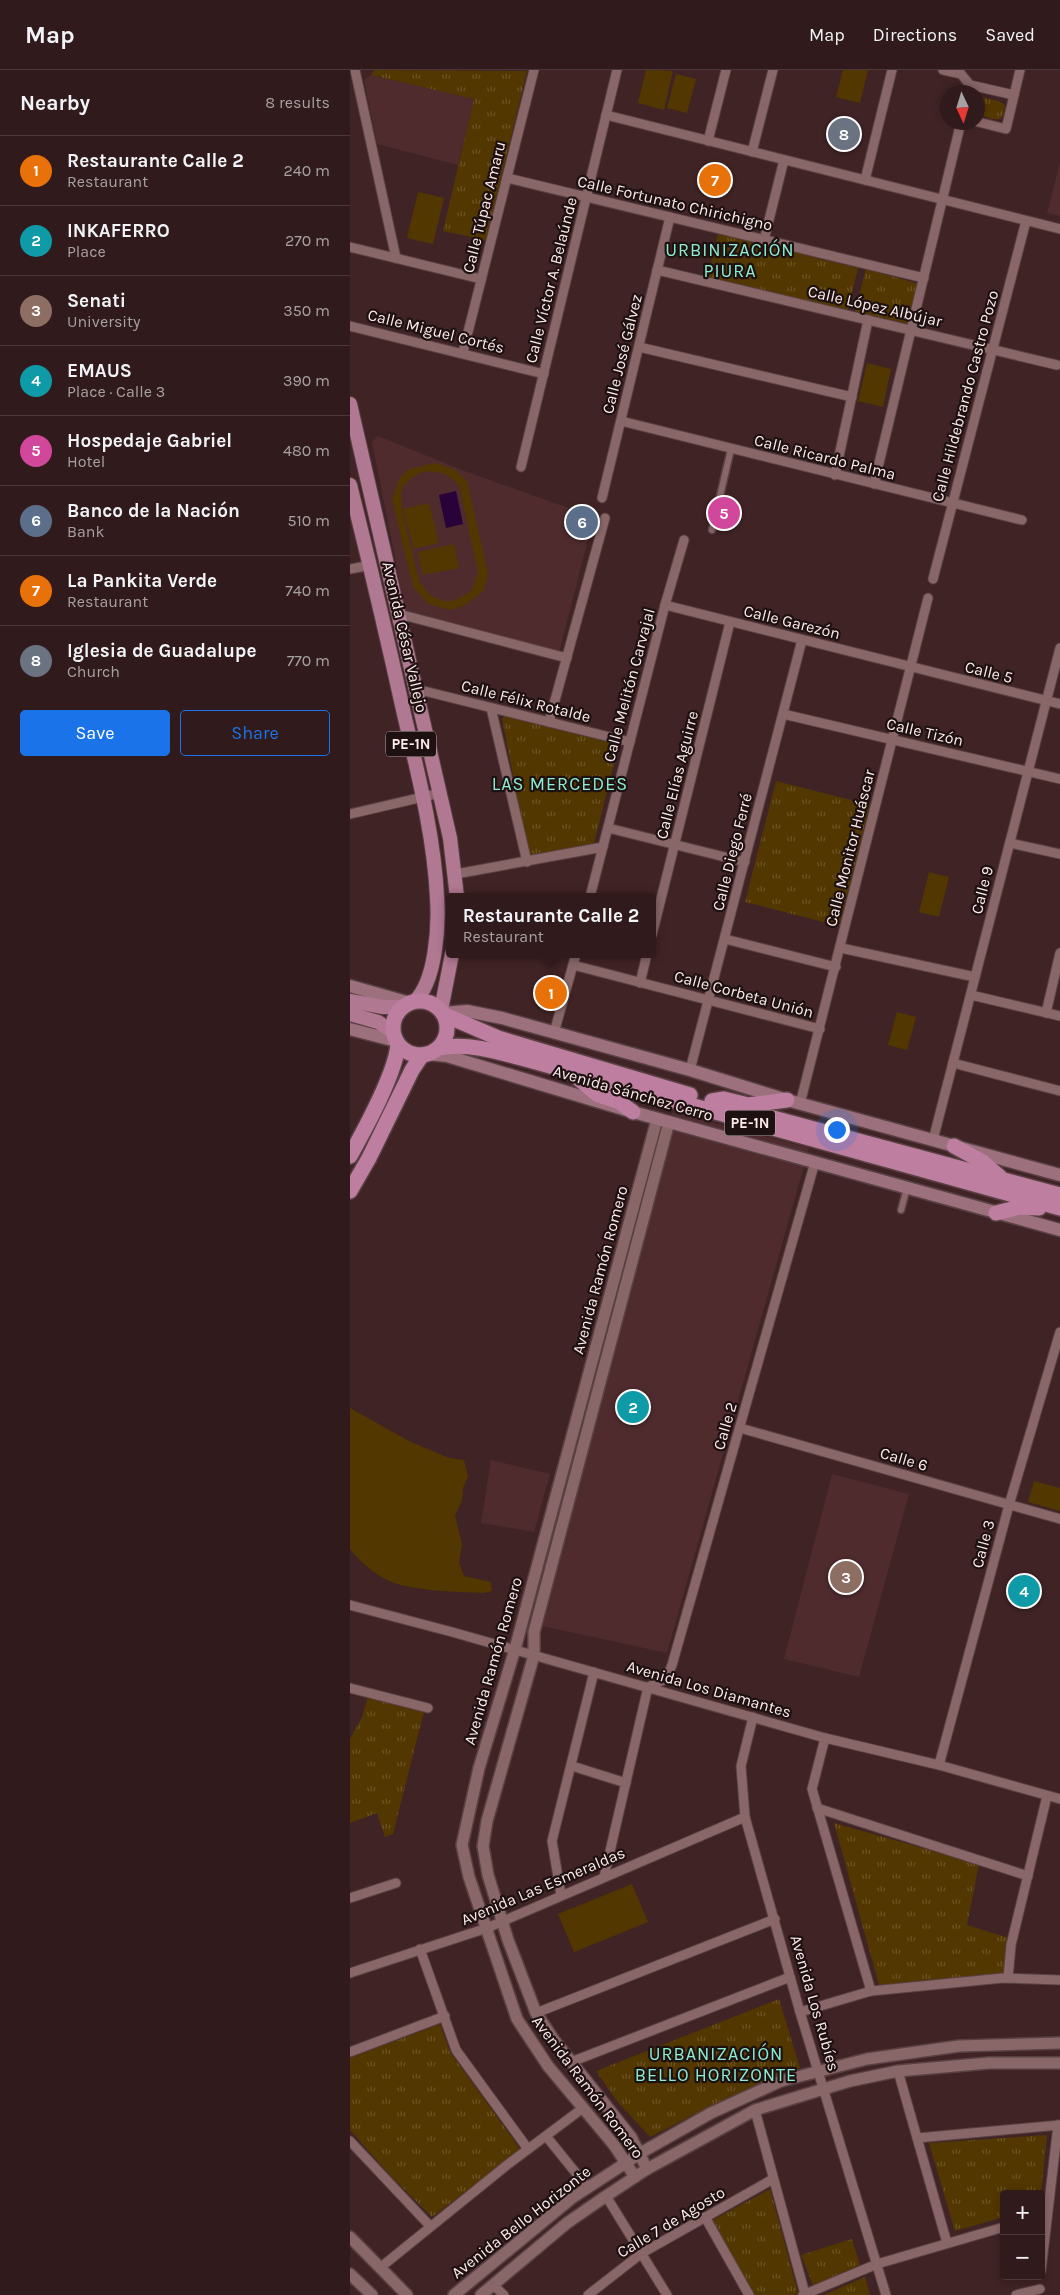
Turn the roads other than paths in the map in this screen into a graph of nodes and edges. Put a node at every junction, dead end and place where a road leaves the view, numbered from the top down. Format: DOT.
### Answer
graph roads {
  1 [pos="356,70"];
  2 [pos="534,70"];
  3 [pos="617,70"];
  4 [pos="726,70"];
  5 [pos="773,70"];
  6 [pos="892,70"];
  7 [pos="943,70"];
  8 [pos="1020,70"];
  9 [pos="961,72"];
  10 [pos="968,85"];
  11 [pos="985,91"];
  12 [pos="1014,95"];
  13 [pos="606,115"];
  14 [pos="985,124"];
  15 [pos="959,130"];
  16 [pos="708,140"];
  17 [pos="752,152"];
  18 [pos="784,160"];
  19 [pos="507,178"];
  20 [pos="865,180"];
  21 [pos="586,197"];
  22 [pos="943,200"];
  23 [pos="670,217"];
  24 [pos="1026,221"];
  25 [pos="1060,229"];
  26 [pos="764,240"];
  27 [pos="350,247"];
  28 [pos="396,258"];
  29 [pos="658,270"];
  30 [pos="924,278"];
  31 [pos="481,279"];
  32 [pos="868,320"];
  33 [pos="350,326"];
  34 [pos="911,330"];
  35 [pos="639,346"];
  36 [pos="993,350"];
  37 [pos="463,352"];
  38 [pos="1057,365"];
  39 [pos="544,374"];
  40 [pos="852,397"];
  41 [pos="350,404"];
  42 [pos="621,421"];
  43 [pos="731,449"];
  44 [pos="521,467"];
  45 [pos="836,475"];
  46 [pos="874,484"];
  47 [pos="351,488"];
  48 [pos="602,498"];
  49 [pos="953,504"];
  50 [pos="605,518"];
  51 [pos="1022,520"];
  52 [pos="712,530"];
  53 [pos="684,540"];
  54 [pos="371,565"];
  55 [pos="350,569"];
  56 [pos="933,579"];
  57 [pos="928,598"];
  58 [pos="665,605"];
  59 [pos="399,614"];
  60 [pos="730,622"];
  61 [pos="802,640"];
  62 [pos="1060,648"];
  63 [pos="567,658"];
  64 [pos="911,668"];
  65 [pos="416,689"];
  66 [pos="1046,701"];
  67 [pos="1060,704"];
  68 [pos="491,708"];
  69 [pos="783,714"];
  70 [pos="549,722"];
  71 [pos="892,740"];
  72 [pos="630,742"];
  73 [pos="1028,772"];
  74 [pos="1060,779"];
  75 [pos="440,793"];
  76 [pos="423,797"];
  77 [pos="350,814"];
  78 [pos="608,828"];
  79 [pos="1010,843"];
  80 [pos="674,845"];
  81 [pos="603,847"];
  82 [pos="1060,854"];
  83 [pos="526,862"];
  84 [pos="745,862"];
  85 [pos="456,874"];
  86 [pos="457,893"];
  87 [pos="591,893"];
  88 [pos="656,919"];
  89 [pos="725,939"];
  90 [pos="841,948"];
  91 [pos="1060,953"];
  92 [pos="451,958"];
  93 [pos="575,958"];
  94 [pos="647,958"];
  95 [pos="573,965"];
  96 [pos="836,967"];
  97 [pos="975,977"];
  98 [pos="640,983"];
  99 [pos="350,986"];
  100 [pos="970,996"];
  101 [pos="710,1000"];
  102 [pos="350,1001"];
  103 [pos="409,1004"];
  104 [pos="443,1013"];
  105 [pos="1046,1013"];
  106 [pos="350,1014"];
  107 [pos="1060,1016"];
  108 [pos="350,1029"];
  109 [pos="820,1029"];
  110 [pos="554,1033"];
  111 [pos="395,1039"];
  112 [pos="430,1053"];
  113 [pos="953,1063"];
  114 [pos="690,1070"];
  115 [pos="570,1071"];
  116 [pos="1060,1091"];
  117 [pos="712,1101"];
  118 [pos="793,1102"];
  119 [pos="633,1112"];
  120 [pos="369,1119"];
  121 [pos="663,1121"];
  122 [pos="384,1126"];
  123 [pos="933,1140"];
  124 [pos="954,1146"];
  125 [pos="350,1156"];
  126 [pos="815,1162"];
  127 [pos="1060,1175"];
  128 [pos="1003,1180"];
  129 [pos="907,1188"];
  130 [pos="350,1191"];
  131 [pos="1060,1195"];
  132 [pos="1060,1209"];
  133 [pos="901,1210"];
  134 [pos="996,1213"];
  135 [pos="1060,1230"];
  136 [pos="1060,1332"];
  137 [pos="740,1428"];
  138 [pos="562,1476"];
  139 [pos="574,1478"];
  140 [pos="556,1498"];
  141 [pos="568,1501"];
  142 [pos="1010,1505"];
  143 [pos="1060,1519"];
  144 [pos="350,1605"];
  145 [pos="514,1649"];
  146 [pos="534,1655"];
  147 [pos="594,1672"];
  148 [pos="648,1687"];
  149 [pos="350,1688"];
  150 [pos="428,1708"];
  151 [pos="753,1717"];
  152 [pos="825,1738"];
  153 [pos="938,1765"];
  154 [pos="572,1766"];
  155 [pos="626,1782"];
  156 [pos="1047,1796"];
  157 [pos="1060,1799"];
  158 [pos="817,1808"];
  159 [pos="745,1817"];
  160 [pos="1028,1876"];
  161 [pos="604,1877"];
  162 [pos="396,1883"];
  163 [pos="561,1895"];
  164 [pos="350,1898"];
  165 [pos="775,1919"];
  166 [pos="502,1921"];
  167 [pos="487,1928"];
  168 [pos="420,1949"];
  169 [pos="350,1973"];
  170 [pos="790,1977"];
  171 [pos="1008,1978"];
  172 [pos="1060,1980"];
  173 [pos="871,1991"];
  174 [pos="800,2012"];
  175 [pos="536,2013"];
  176 [pos="445,2016"];
  177 [pos="1060,2043"];
  178 [pos="350,2052"];
  179 [pos="571,2062"];
  180 [pos="1060,2063"];
  181 [pos="819,2071"];
  182 [pos="898,2071"];
  183 [pos="824,2089"];
  184 [pos="583,2108"];
  185 [pos="755,2110"];
  186 [pos="1059,2125"];
  187 [pos="546,2136"];
  188 [pos="917,2138"];
  189 [pos="350,2141"];
  190 [pos="528,2150"];
  191 [pos="639,2154"];
  192 [pos="626,2163"];
  193 [pos="647,2169"];
  194 [pos="634,2177"];
  195 [pos="773,2179"];
  196 [pos="588,2188"];
  197 [pos="606,2196"];
  198 [pos="1045,2209"];
  199 [pos="705,2217"];
  200 [pos="430,2226"];
  201 [pos="1000,2228"];
  202 [pos="350,2236"];
  203 [pos="947,2243"];
  204 [pos="642,2253"];
  205 [pos="877,2264"];
  206 [pos="381,2267"];
  207 [pos="350,2274"];
  208 [pos="493,2285"];
  209 [pos="1039,2292"];
  210 [pos="804,2294"];
  211 [pos="372,2295"];
  212 [pos="407,2295"];
  213 [pos="454,2295"];
  214 [pos="481,2295"];
  215 [pos="504,2295"];
  216 [pos="588,2295"];
  217 [pos="667,2295"];
  218 [pos="749,2295"];
  219 [pos="886,2295"];
  220 [pos="1016,2295"];
  1 -- 28 [label="street"];
  2 -- 19 [label="street, Calle Túpac Amaru"];
  3 -- 13 [label="street, Calle Víctor A. Belaúnde"];
  4 -- 16 [label="street"];
  5 -- 17 [label="street"];
  6 -- 20 [label="street"];
  7 -- 9 [label="street"];
  8 -- 12 [label="street"];
  9 -- 10 [label="street"];
  11 -- 12 [label="street"];
  12 -- 14 [label="street"];
  13 -- 16 [label="street"];
  13 -- 21 [label="street, Calle Víctor A. Belaúnde"];
  15 -- 22 [label="street"];
  16 -- 17 [label="street"];
  17 -- 18 [label="street"];
  18 -- 20 [label="street"];
  18 -- 26 [label="street"];
  19 -- 21 [label="street, Calle Fortunato Chirichigno"];
  19 -- 31 [label="street, Calle Túpac Amaru"];
  20 -- 22 [label="street"];
  21 -- 23 [label="street, Calle Fortunato Chirichigno"];
  21 -- 39 [label="street, Calle Víctor A. Belaúnde"];
  22 -- 24 [label="street"];
  22 -- 30 [label="street"];
  23 -- 26 [label="street, Calle Fortunato Chirichigno"];
  23 -- 29 [label="street, Calle José Gálvez"];
  24 -- 25 [label="street"];
  24 -- 36 [label="street, Calle Hildebrando Castro Pozo"];
  26 -- 30 [label="street, Calle Fortunato Chirichigno"];
  27 -- 28 [label="street"];
  28 -- 31 [label="street"];
  29 -- 32 [label="street, Calle López Albújar"];
  29 -- 35 [label="street, Calle José Gálvez"];
  30 -- 34 [label="street"];
  31 -- 37 [label="street, Calle Túpac Amaru"];
  32 -- 34 [label="street, Calle López Albújar"];
  32 -- 40 [label="street"];
  33 -- 37 [label="street, Calle Miguel Cortés"];
  34 -- 36 [label="street, Calle López Albújar"];
  34 -- 46 [label="street"];
  35 -- 40 [label="street"];
  35 -- 42 [label="street, Calle José Gálvez"];
  36 -- 38 [label="street, Calle López Albújar"];
  36 -- 49 [label="street, Calle Hildebrando Castro Pozo"];
  37 -- 39 [label="street, Calle Miguel Cortés"];
  39 -- 44 [label="street, Calle Víctor A. Belaúnde"];
  40 -- 45 [label="street"];
  41 -- 59 [label="main road, Avenida César Vallejo / PE-1N"];
  42 -- 43 [label="street, Calle Ricardo Palma"];
  42 -- 48 [label="street, Calle José Gálvez"];
  43 -- 45 [label="street, Calle Ricardo Palma"];
  43 -- 52 [label="street"];
  45 -- 46 [label="street, Calle Ricardo Palma"];
  46 -- 49 [label="street, Calle Ricardo Palma"];
  47 -- 54 [label="main road, Avenida César Vallejo / PE-1N"];
  49 -- 51 [label="street, Calle Ricardo Palma"];
  49 -- 56 [label="street, Calle Hildebrando Castro Pozo"];
  50 -- 63 [label="street"];
  53 -- 58 [label="street, Calle Melitón Carvajal"];
  54 -- 55 [label="street"];
  54 -- 76 [label="main road, Avenida César Vallejo / PE-1N"];
  57 -- 64 [label="street, Calle Monitor Huáscar"];
  58 -- 60 [label="street, Calle Garezón"];
  58 -- 72 [label="street, Calle Melitón Carvajal"];
  59 -- 63 [label="street"];
  59 -- 65 [label="main road, Avenida César Vallejo / PE-1N"];
  60 -- 61 [label="street, Calle Garezón"];
  60 -- 80 [label="street, Calle Elías Aguirre"];
  61 -- 64 [label="street, Calle Garezón"];
  61 -- 69 [label="street, Calle Diego Ferré"];
  62 -- 66 [label="street, Calle 9"];
  63 -- 70 [label="street"];
  64 -- 66 [label="street, Calle 5"];
  64 -- 71 [label="street, Calle Monitor Huáscar"];
  65 -- 68 [label="street, Calle Félix Rotalde"];
  65 -- 75 [label="main road, Avenida César Vallejo / PE-1N"];
  66 -- 67 [label="street, Calle 5"];
  66 -- 73 [label="street, Calle 9"];
  68 -- 70 [label="street, Calle Félix Rotalde"];
  68 -- 83 [label="street"];
  69 -- 71 [label="street, Calle Tizón"];
  69 -- 84 [label="street, Calle Diego Ferré"];
  70 -- 72 [label="street, Calle Félix Rotalde"];
  71 -- 73 [label="street, Calle Tizón"];
  71 -- 90 [label="street, Calle Monitor Huáscar"];
  72 -- 78 [label="street, Calle Melitón Carvajal"];
  73 -- 74 [label="street, Calle Tizón"];
  73 -- 79 [label="street, Calle 9"];
  75 -- 76 [label="street"];
  75 -- 85 [label="main road, Avenida César Vallejo / PE-1N"];
  76 -- 77 [label="street"];
  76 -- 103 [label="main road, Avenida César Vallejo / PE-1N"];
  78 -- 80 [label="street"];
  78 -- 81 [label="street, Calle Melitón Carvajal"];
  79 -- 82 [label="street"];
  79 -- 97 [label="street, Calle 9"];
  80 -- 84 [label="street"];
  80 -- 88 [label="street, Calle Elías Aguirre"];
  81 -- 83 [label="street"];
  81 -- 87 [label="street, Calle Melitón Carvajal"];
  83 -- 85 [label="street"];
  84 -- 89 [label="street, Calle Diego Ferré"];
  85 -- 86 [label="main road, Avenida César Vallejo / PE-1N"];
  89 -- 96 [label="street"];
  89 -- 101 [label="street, Calle Diego Ferré"];
  90 -- 96 [label="street, Calle Monitor Huáscar"];
  90 -- 97 [label="street"];
  91 -- 105 [label="street"];
  92 -- 104 [label="main road"];
  93 -- 95 [label="street"];
  94 -- 98 [label="street"];
  95 -- 98 [label="street, Calle Corbeta Unión"];
  95 -- 110 [label="street"];
  96 -- 109 [label="street, Calle Monitor Huáscar"];
  97 -- 100 [label="street, Calle 9"];
  98 -- 101 [label="street, Calle Corbeta Unión"];
  99 -- 103 [label="main road"];
  100 -- 105 [label="street"];
  100 -- 113 [label="street, Calle 9"];
  101 -- 109 [label="street, Calle Corbeta Unión"];
  101 -- 114 [label="street, Calle Diego Ferré"];
  102 -- 103 [label="main road"];
  103 -- 104 [label="highway, PE-1N"];
  103 -- 111 [label="highway, PE-1N"];
  104 -- 110 [label="main road"];
  104 -- 112 [label="highway"];
  104 -- 117 [label="highway, Avenida Sánchez Cerro / PE-1N"];
  105 -- 107 [label="street"];
  106 -- 111 [label="main road"];
  108 -- 111 [label="main road"];
  109 -- 118 [label="street, Calle Monitor Huáscar"];
  110 -- 114 [label="main road"];
  111 -- 112 [label="highway, PE-1N"];
  111 -- 120 [label="highway"];
  112 -- 115 [label="highway, Avenida Sánchez Cerro / PE-1N"];
  112 -- 119 [label="main road, Avenida Sánchez Cerro"];
  112 -- 122 [label="highway"];
  113 -- 116 [label="street"];
  113 -- 123 [label="street, Calle 9"];
  114 -- 118 [label="main road"];
  115 -- 119 [label="highway"];
  115 -- 132 [label="highway, Avenida Sánchez Cerro / PE-1N"];
  117 -- 118 [label="highway"];
  117 -- 128 [label="highway, Avenida Sánchez Cerro / PE-1N"];
  118 -- 123 [label="main road"];
  119 -- 121 [label="main road, Avenida Sánchez Cerro"];
  120 -- 122 [label="highway"];
  120 -- 125 [label="highway"];
  121 -- 126 [label="main road, Avenida Sánchez Cerro"];
  121 -- 138 [label="street, Avenida Ramón Romero"];
  121 -- 139 [label="street, Avenida Ramón Romero"];
  122 -- 130 [label="highway"];
  123 -- 124 [label="main road"];
  124 -- 127 [label="main road"];
  124 -- 128 [label="highway"];
  126 -- 129 [label="main road, Avenida Sánchez Cerro"];
  126 -- 137 [label="street, Calle 2"];
  128 -- 131 [label="highway, Avenida Sánchez Cerro / PE-1N"];
  129 -- 133 [label="street"];
  129 -- 134 [label="main road, Avenida Sánchez Cerro"];
  132 -- 134 [label="highway"];
  134 -- 135 [label="main road, Avenida Sánchez Cerro"];
  136 -- 142 [label="street, Calle 3"];
  137 -- 142 [label="street, Calle 6"];
  137 -- 148 [label="street, Calle 2"];
  138 -- 139 [label="street"];
  138 -- 140 [label="street, Avenida Ramón Romero"];
  139 -- 141 [label="street, Avenida Ramón Romero"];
  140 -- 141 [label="street"];
  140 -- 145 [label="street, Avenida Ramón Romero"];
  141 -- 146 [label="street, Avenida Ramón Romero"];
  142 -- 143 [label="street, Calle 6"];
  142 -- 153 [label="street, Calle 3"];
  144 -- 145 [label="street, Avenida Los Diamantes"];
  145 -- 146 [label="street, Avenida Los Diamantes"];
  145 -- 167 [label="street, Avenida Ramón Romero"];
  146 -- 147 [label="street, Avenida Los Diamantes"];
  146 -- 166 [label="street, Avenida Ramón Romero"];
  147 -- 148 [label="street, Avenida Los Diamantes"];
  147 -- 154 [label="street"];
  148 -- 151 [label="street, Avenida Los Diamantes"];
  148 -- 155 [label="street"];
  149 -- 150 [label="street"];
  151 -- 152 [label="street, Avenida Los Diamantes"];
  151 -- 159 [label="street, Avenida Los Rubíes"];
  152 -- 153 [label="street, Avenida Los Diamantes"];
  152 -- 158 [label="street"];
  153 -- 156 [label="street, Avenida Los Diamantes"];
  154 -- 155 [label="street"];
  154 -- 163 [label="street"];
  155 -- 161 [label="street"];
  156 -- 157 [label="street, Avenida Los Diamantes"];
  156 -- 160 [label="street"];
  158 -- 160 [label="street"];
  158 -- 173 [label="street"];
  159 -- 161 [label="street, Avenida Las Esmeraldas"];
  159 -- 165 [label="street, Avenida Los Rubíes"];
  160 -- 171 [label="street"];
  161 -- 163 [label="street, Avenida Las Esmeraldas"];
  162 -- 164 [label="street"];
  163 -- 166 [label="street, Avenida Las Esmeraldas"];
  165 -- 170 [label="street, Avenida Los Rubíes"];
  165 -- 175 [label="street"];
  166 -- 167 [label="street, Avenida Las Esmeraldas"];
  166 -- 175 [label="street, Avenida Ramón Romero"];
  167 -- 168 [label="street, Avenida Las Esmeraldas"];
  167 -- 184 [label="street, Avenida Ramón Romero"];
  168 -- 169 [label="street, Avenida Las Esmeraldas"];
  168 -- 176 [label="street"];
  170 -- 174 [label="street, Avenida Los Rubíes"];
  170 -- 179 [label="street"];
  171 -- 172 [label="street"];
  171 -- 173 [label="street"];
  173 -- 174 [label="street"];
  174 -- 181 [label="street, Avenida Los Rubíes"];
  175 -- 179 [label="street, Avenida Ramón Romero"];
  176 -- 178 [label="street"];
  176 -- 190 [label="street"];
  177 -- 181 [label="street, Avenida Bello Horizonte"];
  179 -- 191 [label="street, Avenida Ramón Romero"];
  180 -- 182 [label="street, Avenida Bello Horizonte"];
  181 -- 183 [label="street, Avenida Los Rubíes"];
  181 -- 191 [label="street, Avenida Bello Horizonte"];
  182 -- 183 [label="street, Avenida Bello Horizonte"];
  182 -- 188 [label="street"];
  183 -- 185 [label="street, Avenida Bello Horizonte"];
  183 -- 205 [label="street, Avenida Los Rubíes"];
  184 -- 187 [label="street"];
  184 -- 192 [label="street, Avenida Ramón Romero"];
  185 -- 193 [label="street, Avenida Bello Horizonte"];
  185 -- 195 [label="street"];
  186 -- 188 [label="street"];
  186 -- 198 [label="street"];
  187 -- 190 [label="street"];
  187 -- 196 [label="street"];
  188 -- 203 [label="street"];
  189 -- 200 [label="street"];
  190 -- 200 [label="street"];
  191 -- 192 [label="street, Avenida Bello Horizonte"];
  191 -- 193 [label="street, Avenida Ramón Romero"];
  192 -- 194 [label="street, Avenida Ramón Romero"];
  192 -- 196 [label="street, Avenida Bello Horizonte"];
  193 -- 194 [label="street, Avenida Bello Horizonte"];
  194 -- 197 [label="street, Avenida Bello Horizonte"];
  195 -- 199 [label="street, Calle 7 de Agosto"];
  195 -- 210 [label="street"];
  196 -- 213 [label="street, Avenida Bello Horizonte"];
  197 -- 204 [label="street"];
  197 -- 208 [label="street, Avenida Bello Horizonte"];
  199 -- 204 [label="street, Calle 7 de Agosto"];
  199 -- 218 [label="street"];
  200 -- 206 [label="street"];
  201 -- 203 [label="street"];
  202 -- 206 [label="street"];
  203 -- 205 [label="street"];
  204 -- 216 [label="street, Calle 7 de Agosto"];
  204 -- 217 [label="street"];
  205 -- 210 [label="street"];
  205 -- 219 [label="street, Avenida Los Rubíes"];
  206 -- 212 [label="street"];
  207 -- 211 [label="street"];
  208 -- 214 [label="street, Avenida Bello Horizonte"];
  208 -- 215 [label="street"];
  209 -- 220 [label="street"];
}
